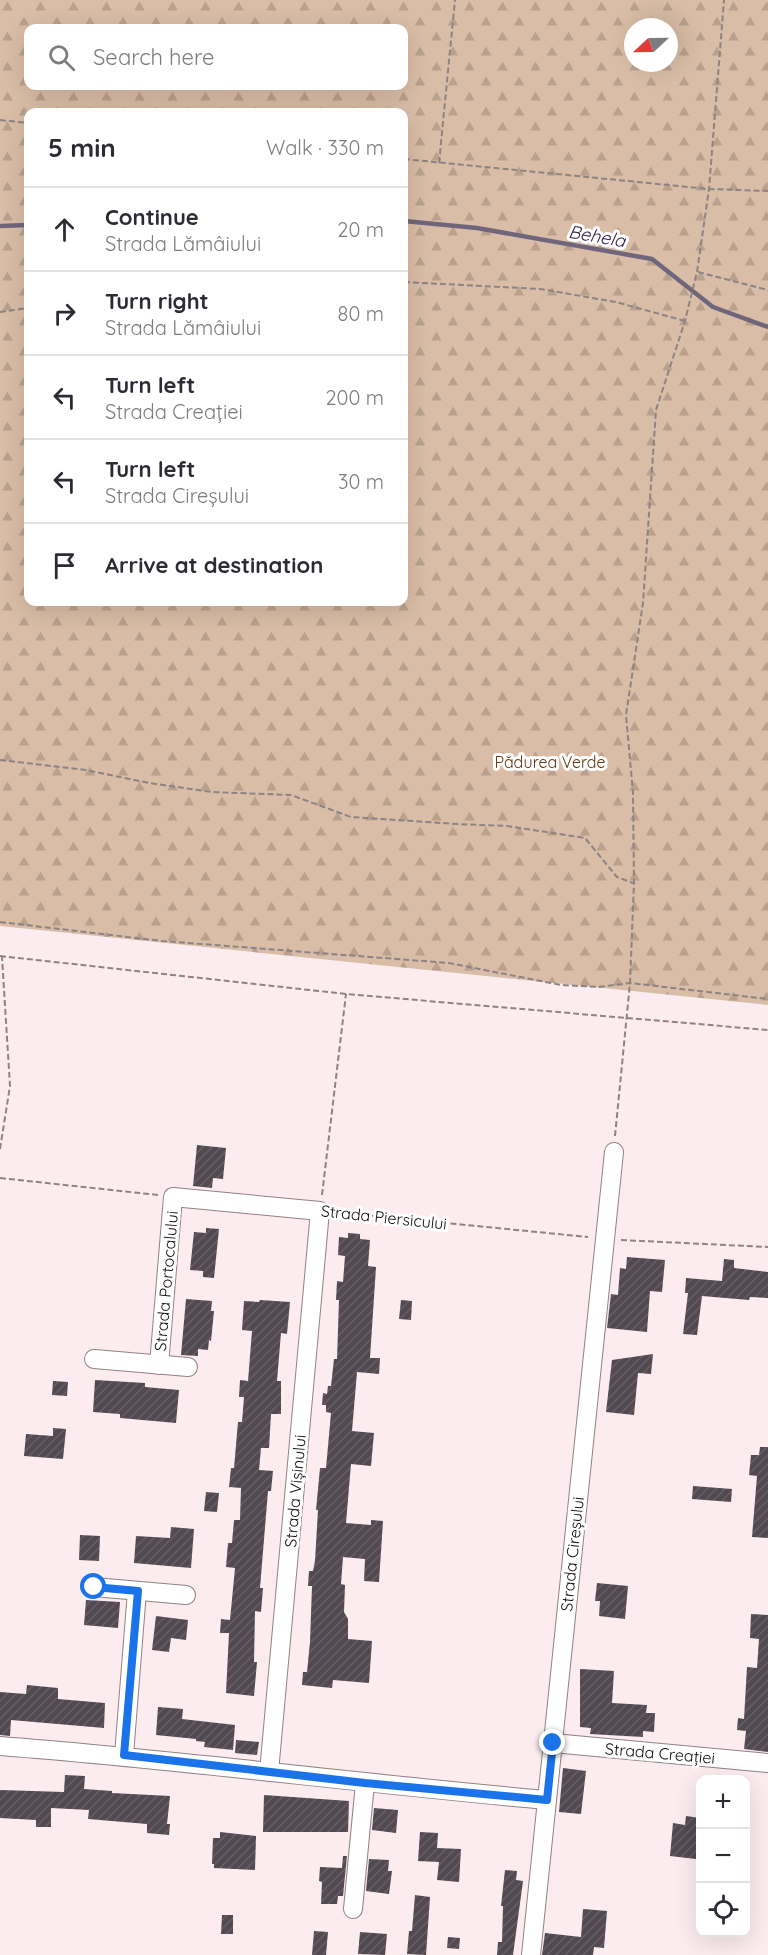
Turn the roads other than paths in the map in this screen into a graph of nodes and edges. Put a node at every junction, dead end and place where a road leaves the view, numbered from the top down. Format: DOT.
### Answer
graph roads {
  1 [pos="614,1152"];
  2 [pos="173,1197"];
  3 [pos="320,1211"];
  4 [pos="94,1359"];
  5 [pos="159,1365"];
  6 [pos="188,1367"];
  7 [pos="94,1587"];
  8 [pos="138,1591"];
  9 [pos="186,1595"];
  10 [pos="553,1743"];
  11 [pos="0,1746"];
  12 [pos="124,1755"];
  13 [pos="768,1763"];
  14 [pos="269,1772"];
  15 [pos="365,1783"];
  16 [pos="547,1800"];
  17 [pos="353,1909"];
  18 [pos="531,1955"];
  1 -- 10 [label="street, Strada Cireșului"];
  2 -- 3 [label="street, Strada Piersicului"];
  2 -- 5 [label="street, Strada Portocalului"];
  3 -- 14 [label="street, Strada Vișinului"];
  4 -- 5 [label="street, Strada Portocalului"];
  5 -- 6 [label="street, Strada Portocalului"];
  7 -- 8 [label="street"];
  8 -- 9 [label="street"];
  8 -- 12 [label="street"];
  10 -- 13 [label="street, Strada Creației"];
  10 -- 16 [label="street, Strada Cireșului"];
  11 -- 12 [label="street"];
  12 -- 14 [label="street"];
  14 -- 15 [label="street"];
  15 -- 16 [label="street"];
  15 -- 17 [label="street"];
  16 -- 18 [label="street, Strada Cireșului"];
}
